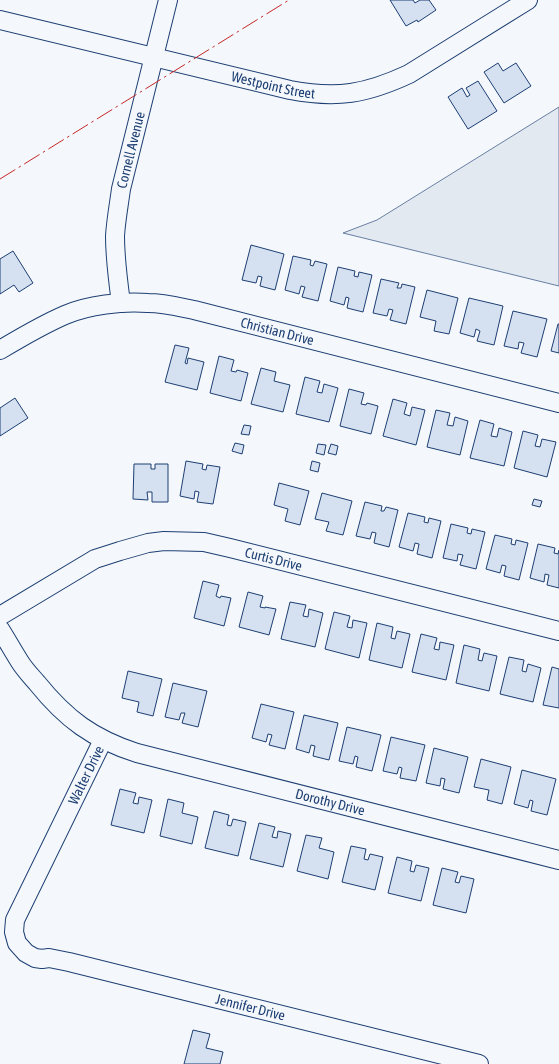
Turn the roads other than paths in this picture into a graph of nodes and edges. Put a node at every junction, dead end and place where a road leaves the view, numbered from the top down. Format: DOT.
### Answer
graph roads {
  1 [pos="168,0"];
  2 [pos="528,0"];
  3 [pos="0,20"];
  4 [pos="154,57"];
  5 [pos="121,303"];
  6 [pos="0,350"];
  7 [pos="559,403"];
  8 [pos="0,616"];
  9 [pos="0,628"];
  10 [pos="559,631"];
  11 [pos="103,740"];
  12 [pos="559,860"];
  13 [pos="23,950"];
  14 [pos="479,1064"];
  1 -- 4 [label="street, Cornell Avenue"];
  2 -- 4 [label="street, Westpoint Street"];
  3 -- 4 [label="street, Westpoint Street"];
  4 -- 5 [label="street, Cornell Avenue"];
  5 -- 6 [label="street, Christian Drive"];
  5 -- 7 [label="street, Christian Drive"];
  8 -- 10 [label="street, Curtis Drive"];
  9 -- 11 [label="street, Walter Drive"];
  11 -- 12 [label="street, Dorothy Drive"];
  11 -- 13 [label="street, Walter Drive"];
  13 -- 14 [label="street, Jennifer Drive"];
}
